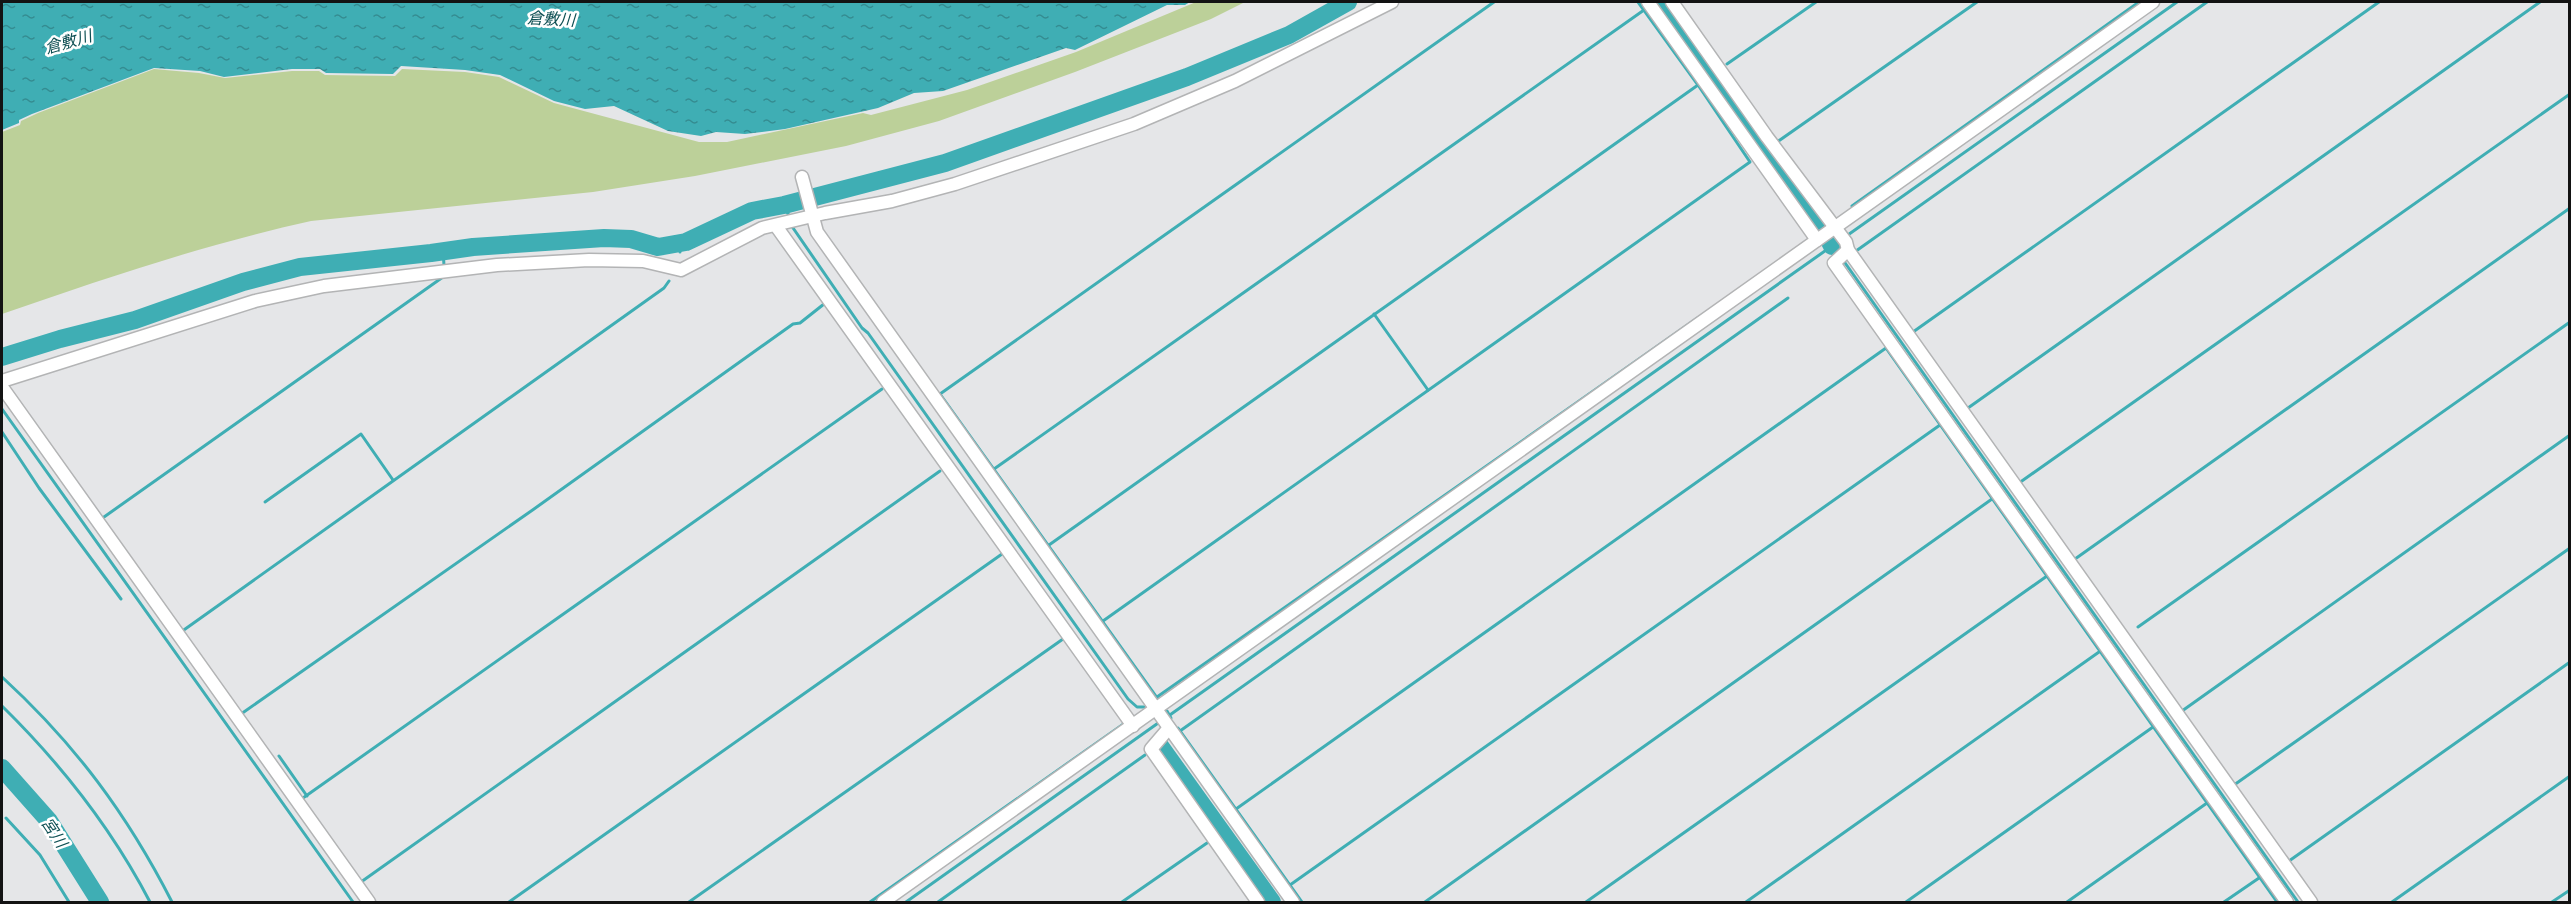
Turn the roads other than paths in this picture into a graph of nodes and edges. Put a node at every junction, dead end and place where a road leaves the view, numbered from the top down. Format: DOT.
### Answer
graph roads {
  1 [pos="1392,2"];
  2 [pos="1648,2"];
  3 [pos="1672,2"];
  4 [pos="2153,2"];
  5 [pos="804,182"];
  6 [pos="812,215"];
  7 [pos="785,223"];
  8 [pos="1842,238"];
  9 [pos="1816,240"];
  10 [pos="2,381"];
  11 [pos="2,387"];
  12 [pos="1163,719"];
  13 [pos="1133,726"];
  14 [pos="369,903"];
  15 [pos="884,903"];
  16 [pos="1258,903"];
  17 [pos="1293,903"];
  18 [pos="2287,903"];
  19 [pos="2311,903"];
  1 -- 6 [label="street"];
  2 -- 9 [label="street"];
  3 -- 8 [label="street"];
  4 -- 8 [label="street"];
  5 -- 6 [label="street"];
  6 -- 7 [label="street"];
  6 -- 12 [label="street"];
  7 -- 10 [label="street"];
  7 -- 13 [label="street"];
  8 -- 9 [label="street"];
  8 -- 18 [label="street"];
  8 -- 19 [label="street"];
  9 -- 12 [label="street"];
  11 -- 14 [label="street"];
  12 -- 13 [label="street"];
  12 -- 16 [label="street"];
  12 -- 17 [label="street"];
  13 -- 15 [label="street"];
}
